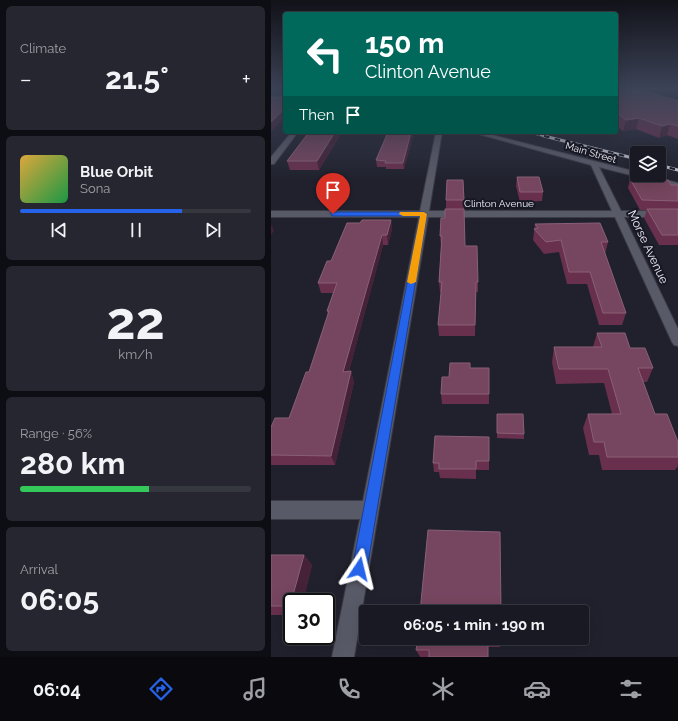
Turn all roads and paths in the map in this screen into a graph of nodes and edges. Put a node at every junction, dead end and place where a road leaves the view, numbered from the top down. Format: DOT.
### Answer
graph roads {
  1 [pos="293,134"];
  2 [pos="439,134"];
  3 [pos="483,134"];
  4 [pos="271,162"];
  5 [pos="594,163"];
  6 [pos="678,186"];
  7 [pos="271,214"];
  8 [pos="424,214"];
  9 [pos="618,214"];
  10 [pos="678,214"];
  11 [pos="678,342"];
  12 [pos="271,510"];
  13 [pos="370,510"];
  14 [pos="343,657"];
  1 -- 4 [label="street"];
  2 -- 8 [label="street"];
  3 -- 5 [label="street, Main Street"];
  5 -- 6 [label="street, Main Street"];
  5 -- 9 [label="street, Morse Avenue"];
  7 -- 8 [label="street, Clinton Avenue"];
  8 -- 9 [label="street, Clinton Avenue"];
  8 -- 13 [label="street"];
  9 -- 10 [label="street, Clinton Avenue"];
  9 -- 11 [label="street, Morse Avenue"];
  12 -- 13 [label="street"];
  13 -- 14 [label="street"];
}
